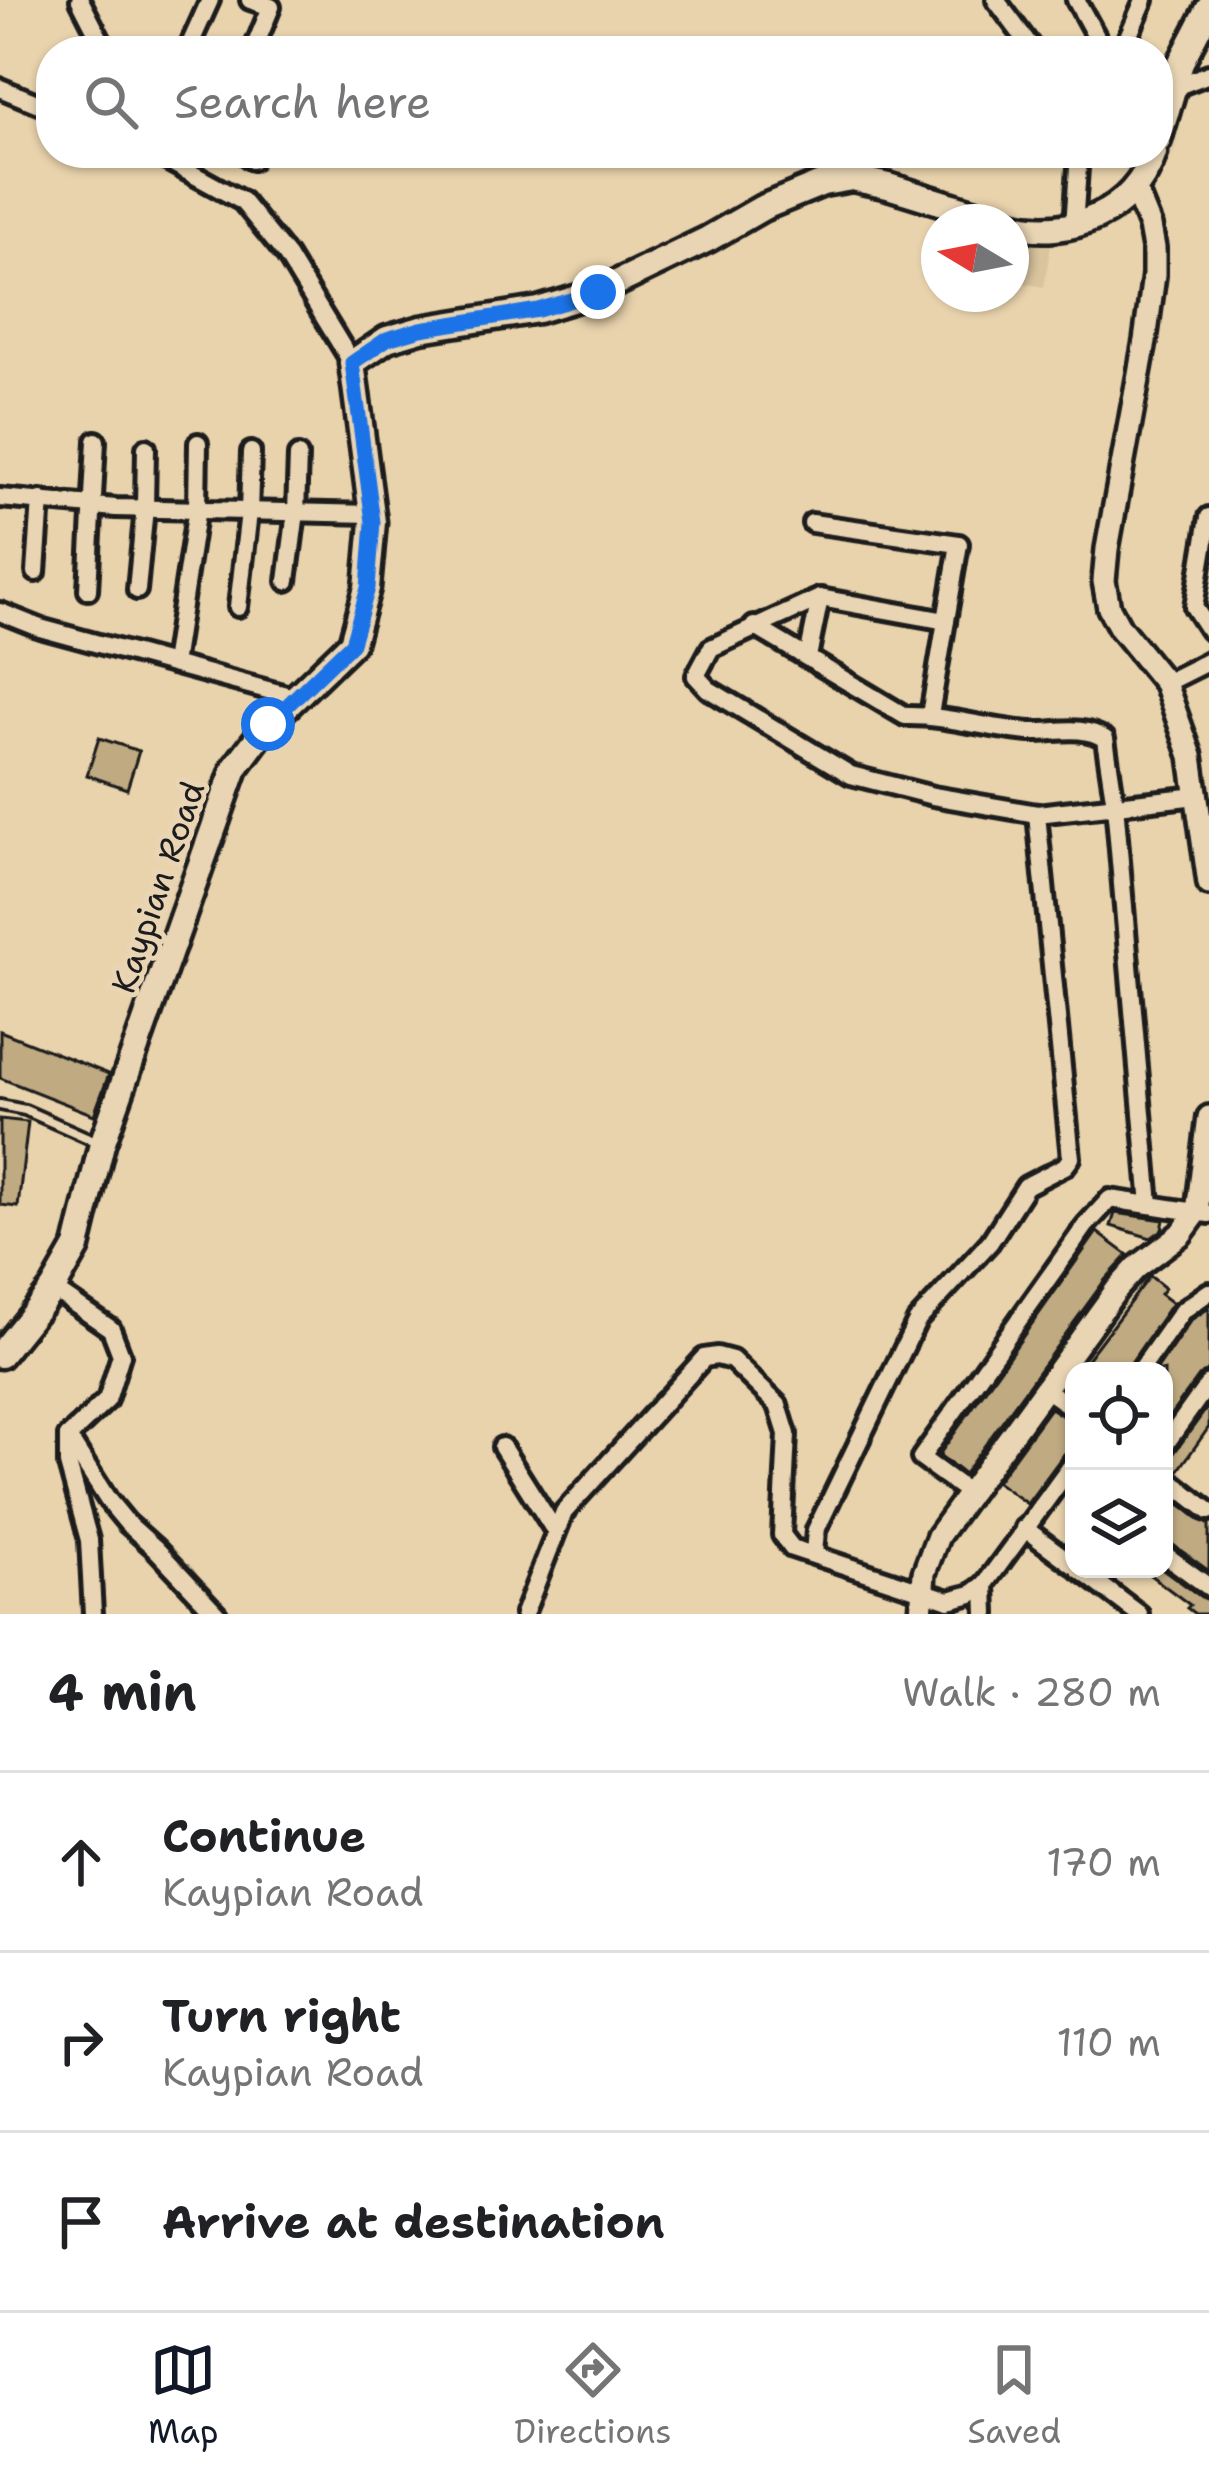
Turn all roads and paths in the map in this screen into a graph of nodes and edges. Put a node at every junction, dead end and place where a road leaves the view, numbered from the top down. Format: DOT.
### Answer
graph roads {
  1 [pos="80,0"];
  2 [pos="210,0"];
  3 [pos="250,0"];
  4 [pos="996,0"];
  5 [pos="1076,0"];
  6 [pos="1144,0"];
  7 [pos="1209,8"];
  8 [pos="98,36"];
  9 [pos="194,36"];
  10 [pos="259,36"];
  11 [pos="1023,36"];
  12 [pos="1096,36"];
  13 [pos="1128,36"];
  14 [pos="1209,74"];
  15 [pos="1174,87"];
  16 [pos="0,88"];
  17 [pos="1173,90"];
  18 [pos="36,103"];
  19 [pos="187,168"];
  20 [pos="1077,168"];
  21 [pos="1150,168"];
  22 [pos="1135,189"];
  23 [pos="946,204"];
  24 [pos="1029,226"];
  25 [pos="1074,226"];
  26 [pos="352,363"];
  27 [pos="96,441"];
  28 [pos="198,443"];
  29 [pos="146,448"];
  30 [pos="251,452"];
  31 [pos="298,457"];
  32 [pos="0,498"];
  33 [pos="41,500"];
  34 [pos="93,506"];
  35 [pos="145,508"];
  36 [pos="197,508"];
  37 [pos="249,512"];
  38 [pos="296,512"];
  39 [pos="372,514"];
  40 [pos="1209,517"];
  41 [pos="812,523"];
  42 [pos="36,572"];
  43 [pos="287,581"];
  44 [pos="88,590"];
  45 [pos="137,590"];
  46 [pos="820,598"];
  47 [pos="238,607"];
  48 [pos="0,612"];
  49 [pos="946,621"];
  50 [pos="754,626"];
  51 [pos="1209,630"];
  52 [pos="808,657"];
  53 [pos="1209,661"];
  54 [pos="173,664"];
  55 [pos="1165,683"];
  56 [pos="297,698"];
  57 [pos="930,715"];
  58 [pos="1203,789"];
  59 [pos="1114,804"];
  60 [pos="1037,814"];
  61 [pos="1209,884"];
  62 [pos="0,1105"];
  63 [pos="1209,1117"];
  64 [pos="102,1144"];
  65 [pos="1150,1205"];
  66 [pos="1203,1213"];
  67 [pos="53,1289"];
  68 [pos="1209,1292"];
  69 [pos="0,1355"];
  70 [pos="1146,1362"];
  71 [pos="1209,1382"];
  72 [pos="1045,1389"];
  73 [pos="1065,1403"];
  74 [pos="1173,1433"];
  75 [pos="68,1437"];
  76 [pos="502,1447"];
  77 [pos="1173,1483"];
  78 [pos="1065,1487"];
  79 [pos="969,1493"];
  80 [pos="1209,1511"];
  81 [pos="1024,1528"];
  82 [pos="554,1532"];
  83 [pos="814,1554"];
  84 [pos="1065,1558"];
  85 [pos="1173,1561"];
  86 [pos="1092,1578"];
  87 [pos="985,1584"];
  88 [pos="1209,1587"];
  89 [pos="922,1603"];
  90 [pos="93,1614"];
  91 [pos="217,1614"];
  92 [pos="524,1614"];
  93 [pos="986,1614"];
  94 [pos="1139,1614"];
  1 -- 8 [label="street"];
  2 -- 9 [label="street"];
  3 -- 10 [label="street"];
  4 -- 11 [label="street"];
  5 -- 12 [label="street"];
  6 -- 13 [label="street"];
  7 -- 15 [label="main road"];
  14 -- 15 [label="street"];
  15 -- 17 [label="main road"];
  16 -- 18 [label="street"];
  19 -- 26 [label="street"];
  20 -- 25 [label="street"];
  21 -- 22 [label="main road"];
  22 -- 25 [label="main road"];
  22 -- 55 [label="street"];
  23 -- 26 [label="main road"];
  24 -- 25 [label="main road"];
  26 -- 39 [label="main road, Kaypian Road"];
  27 -- 34 [label="street"];
  28 -- 36 [label="street"];
  29 -- 35 [label="street"];
  30 -- 37 [label="street"];
  31 -- 38 [label="street"];
  32 -- 33 [label="street"];
  33 -- 34 [label="street"];
  33 -- 42 [label="street"];
  34 -- 35 [label="street"];
  34 -- 44 [label="street"];
  35 -- 36 [label="street"];
  35 -- 45 [label="street"];
  36 -- 37 [label="street"];
  36 -- 54 [label="street"];
  37 -- 38 [label="street"];
  37 -- 47 [label="street"];
  38 -- 39 [label="street"];
  38 -- 43 [label="street"];
  39 -- 56 [label="main road, Kaypian Road"];
  40 -- 51 [label="street"];
  41 -- 49 [label="street"];
  46 -- 49 [label="street"];
  46 -- 50 [label="street"];
  46 -- 52 [label="street"];
  48 -- 54 [label="street"];
  49 -- 57 [label="street"];
  50 -- 52 [label="street"];
  50 -- 60 [label="street"];
  52 -- 57 [label="street"];
  53 -- 55 [label="street"];
  54 -- 56 [label="street"];
  55 -- 58 [label="street"];
  56 -- 64 [label="main road, Kaypian Road"];
  57 -- 59 [label="street"];
  58 -- 59 [label="street"];
  58 -- 61 [label="street"];
  59 -- 60 [label="street"];
  59 -- 65 [label="street"];
  60 -- 83 [label="street"];
  62 -- 64 [label="lane"];
  63 -- 66 [label="street"];
  64 -- 67 [label="main road, Kaypian Road"];
  65 -- 66 [label="street"];
  65 -- 79 [label="street"];
  66 -- 72 [label="street"];
  67 -- 69 [label="main road, Kaypian Road"];
  67 -- 75 [label="street"];
  68 -- 70 [label="street"];
  71 -- 74 [label="street"];
  72 -- 73 [label="street"];
  72 -- 79 [label="street"];
  75 -- 90 [label="street"];
  75 -- 91 [label="street"];
  76 -- 82 [label="street"];
  77 -- 80 [label="street"];
  78 -- 81 [label="street"];
  79 -- 89 [label="street"];
  81 -- 84 [label="street"];
  81 -- 87 [label="street"];
  82 -- 83 [label="street"];
  82 -- 92 [label="street"];
  83 -- 89 [label="street"];
  85 -- 88 [label="street"];
  86 -- 94 [label="street"];
  87 -- 89 [label="street"];
  87 -- 93 [label="street"];
}
